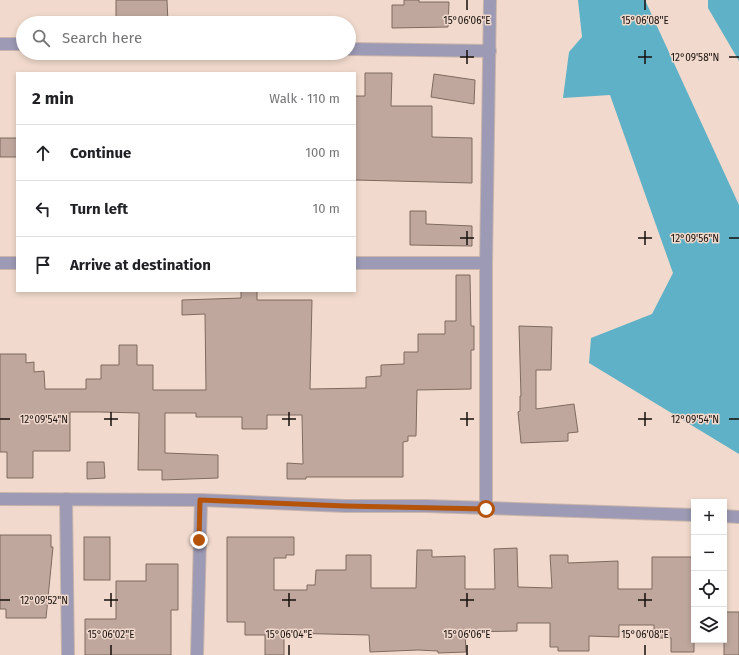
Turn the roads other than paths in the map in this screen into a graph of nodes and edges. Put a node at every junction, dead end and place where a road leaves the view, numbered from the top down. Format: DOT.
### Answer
graph roads {
  1 [pos="490,0"];
  2 [pos="0,44"];
  3 [pos="16,44"];
  4 [pos="356,49"];
  5 [pos="490,51"];
  6 [pos="0,263"];
  7 [pos="16,263"];
  8 [pos="356,263"];
  9 [pos="486,263"];
  10 [pos="0,499"];
  11 [pos="66,500"];
  12 [pos="200,500"];
  13 [pos="486,509"];
  14 [pos="691,515"];
  15 [pos="727,516"];
  16 [pos="739,517"];
  17 [pos="68,655"];
  18 [pos="197,655"];
  1 -- 5 [label="street"];
  2 -- 3 [label="street"];
  4 -- 5 [label="street"];
  5 -- 9 [label="street"];
  6 -- 7 [label="street"];
  8 -- 9 [label="street"];
  9 -- 13 [label="street"];
  10 -- 11 [label="street"];
  11 -- 12 [label="street"];
  11 -- 17 [label="street"];
  12 -- 13 [label="street"];
  12 -- 18 [label="street"];
  13 -- 14 [label="street"];
  15 -- 16 [label="street"];
}
